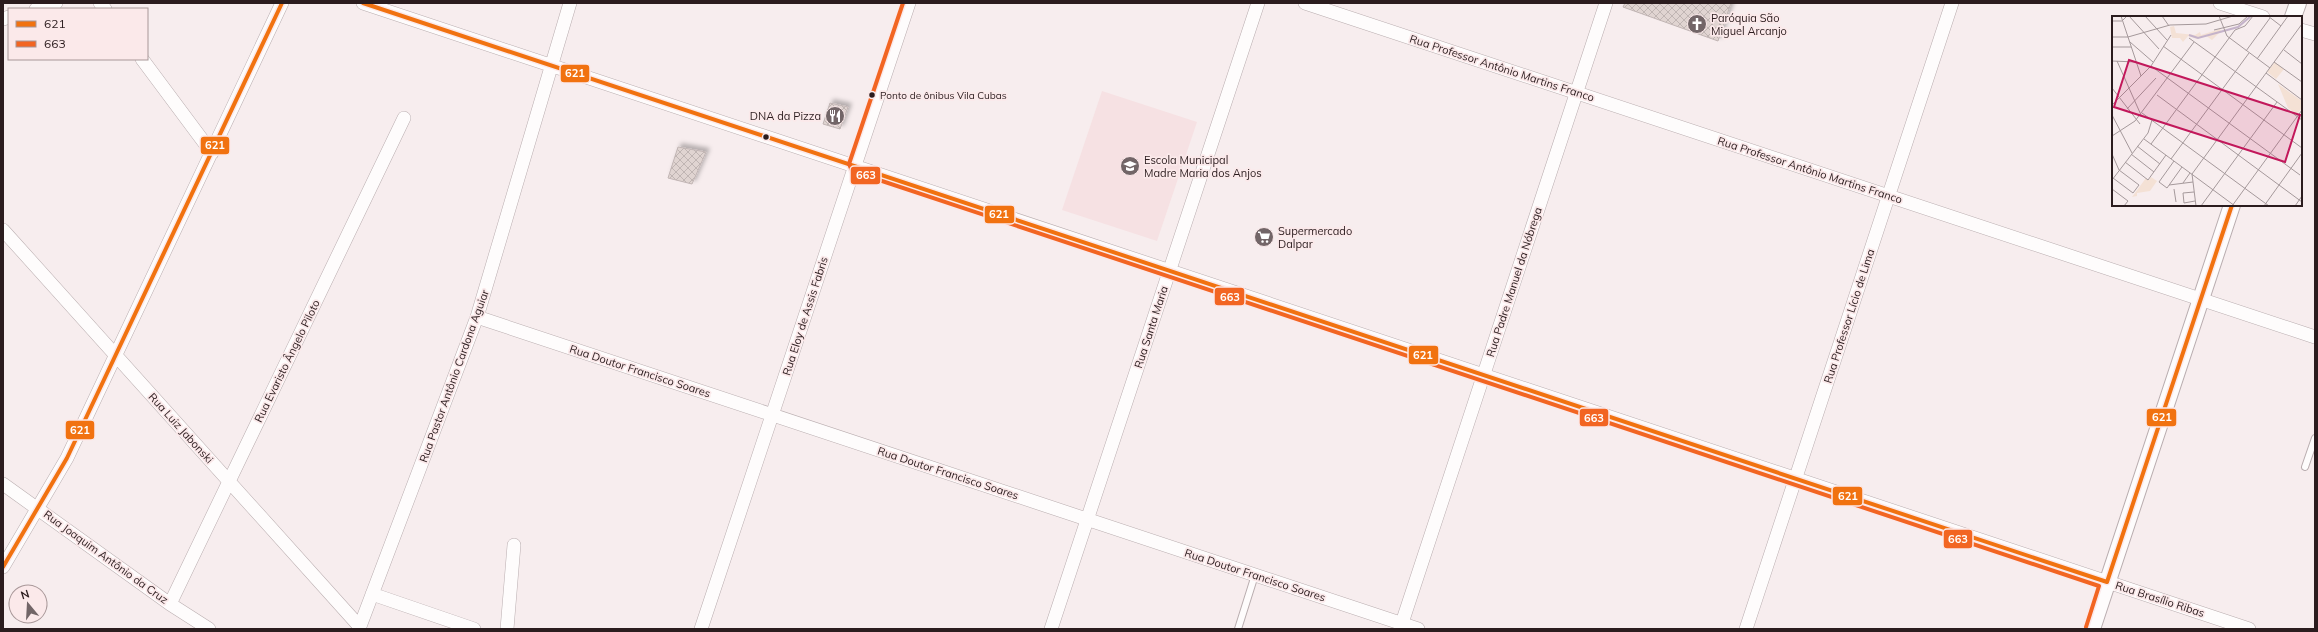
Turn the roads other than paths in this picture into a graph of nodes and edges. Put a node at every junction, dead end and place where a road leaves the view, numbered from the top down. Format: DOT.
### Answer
graph roads {
  1 [pos="56,3"];
  2 [pos="282,3"];
  3 [pos="362,3"];
  4 [pos="570,3"];
  5 [pos="909,3"];
  6 [pos="1258,3"];
  7 [pos="1305,3"];
  8 [pos="1606,3"];
  9 [pos="1952,3"];
  10 [pos="2220,3"];
  11 [pos="2298,3"];
  12 [pos="39,8"];
  13 [pos="2259,16"];
  14 [pos="2293,16"];
  15 [pos="2302,30"];
  16 [pos="2315,34"];
  17 [pos="143,60"];
  18 [pos="550,66"];
  19 [pos="1576,93"];
  20 [pos="404,118"];
  21 [pos="212,153"];
  22 [pos="855,166"];
  23 [pos="1889,196"];
  24 [pos="2232,206"];
  25 [pos="3,230"];
  26 [pos="1169,271"];
  27 [pos="2200,299"];
  28 [pos="477,317"];
  29 [pos="2315,337"];
  30 [pos="116,355"];
  31 [pos="1484,375"];
  32 [pos="772,415"];
  33 [pos="2315,438"];
  34 [pos="2305,467"];
  35 [pos="1796,478"];
  36 [pos="229,482"];
  37 [pos="3,484"];
  38 [pos="38,509"];
  39 [pos="1087,519"];
  40 [pos="514,545"];
  41 [pos="3,567"];
  42 [pos="1255,575"];
  43 [pos="2107,582"];
  44 [pos="372,594"];
  45 [pos="170,604"];
  46 [pos="1401,626"];
  47 [pos="359,628"];
  48 [pos="209,629"];
  49 [pos="474,629"];
  50 [pos="506,629"];
  51 [pos="702,629"];
  52 [pos="1051,629"];
  53 [pos="1238,629"];
  54 [pos="1418,629"];
  55 [pos="1746,629"];
  56 [pos="2092,629"];
  57 [pos="2249,629"];
  1 -- 12 [label="street"];
  2 -- 21 [label="street"];
  3 -- 18 [label="street, Rua Brasílio Ribas"];
  4 -- 18 [label="street, Rua Pastor Antônio Cardona Aguiar"];
  5 -- 22 [label="street, Rua Eloy de Assis Fabris"];
  6 -- 26 [label="street, Rua Santa Maria"];
  7 -- 19 [label="street, Rua Professor Antônio Martins Franco"];
  8 -- 19 [label="street, Rua Padre Manuel da Nóbrega"];
  9 -- 23 [label="street, Rua Professor Lício de Lima"];
  10 -- 13 [label="street"];
  11 -- 14 [label="street"];
  15 -- 16 [label="street"];
  17 -- 21 [label="street"];
  18 -- 22 [label="street, Rua Brasílio Ribas"];
  18 -- 28 [label="street, Rua Pastor Antônio Cardona Aguiar"];
  19 -- 23 [label="street, Rua Professor Antônio Martins Franco"];
  19 -- 31 [label="street, Rua Padre Manuel da Nóbrega"];
  20 -- 36 [label="street, Rua Evaristo Ângelo Piloto"];
  21 -- 30 [label="street"];
  22 -- 26 [label="street, Rua Brasílio Ribas"];
  22 -- 32 [label="street, Rua Eloy de Assis Fabris"];
  23 -- 27 [label="street, Rua Professor Antônio Martins Franco"];
  23 -- 35 [label="street, Rua Professor Lício de Lima"];
  24 -- 27 [label="street"];
  25 -- 30 [label="street, Rua Luiz Jabonski"];
  26 -- 31 [label="street, Rua Brasílio Ribas"];
  26 -- 39 [label="street, Rua Santa Maria"];
  27 -- 29 [label="street, Rua Professor Antônio Martins Franco"];
  27 -- 43 [label="street"];
  28 -- 32 [label="street, Rua Doutor Francisco Soares"];
  28 -- 44 [label="street, Rua Pastor Antônio Cardona Aguiar"];
  30 -- 36 [label="street, Rua Luiz Jabonski"];
  30 -- 38 [label="street"];
  31 -- 35 [label="street, Rua Brasílio Ribas"];
  31 -- 46 [label="street, Rua Padre Manuel da Nóbrega"];
  32 -- 39 [label="street, Rua Doutor Francisco Soares"];
  32 -- 51 [label="street, Rua Eloy de Assis Fabris"];
  33 -- 34 [label="lane"];
  35 -- 43 [label="street, Rua Brasílio Ribas"];
  35 -- 55 [label="street, Rua Professor Lício de Lima"];
  36 -- 45 [label="street, Rua Evaristo Ângelo Piloto"];
  36 -- 47 [label="street, Rua Luiz Jabonski"];
  37 -- 38 [label="street, Rua Joaquim Antônio da Cruz"];
  38 -- 41 [label="street"];
  38 -- 45 [label="street, Rua Joaquim Antônio da Cruz"];
  39 -- 42 [label="street, Rua Doutor Francisco Soares"];
  39 -- 52 [label="street, Rua Santa Maria"];
  40 -- 50 [label="street"];
  42 -- 46 [label="street, Rua Doutor Francisco Soares"];
  42 -- 53 [label="lane"];
  43 -- 56 [label="street"];
  43 -- 57 [label="street, Rua Brasílio Ribas"];
  44 -- 47 [label="street, Rua Pastor Antônio Cardona Aguiar"];
  44 -- 49 [label="street"];
  45 -- 48 [label="street, Rua Joaquim Antônio da Cruz"];
  46 -- 54 [label="street, Rua Doutor Francisco Soares"];
}
